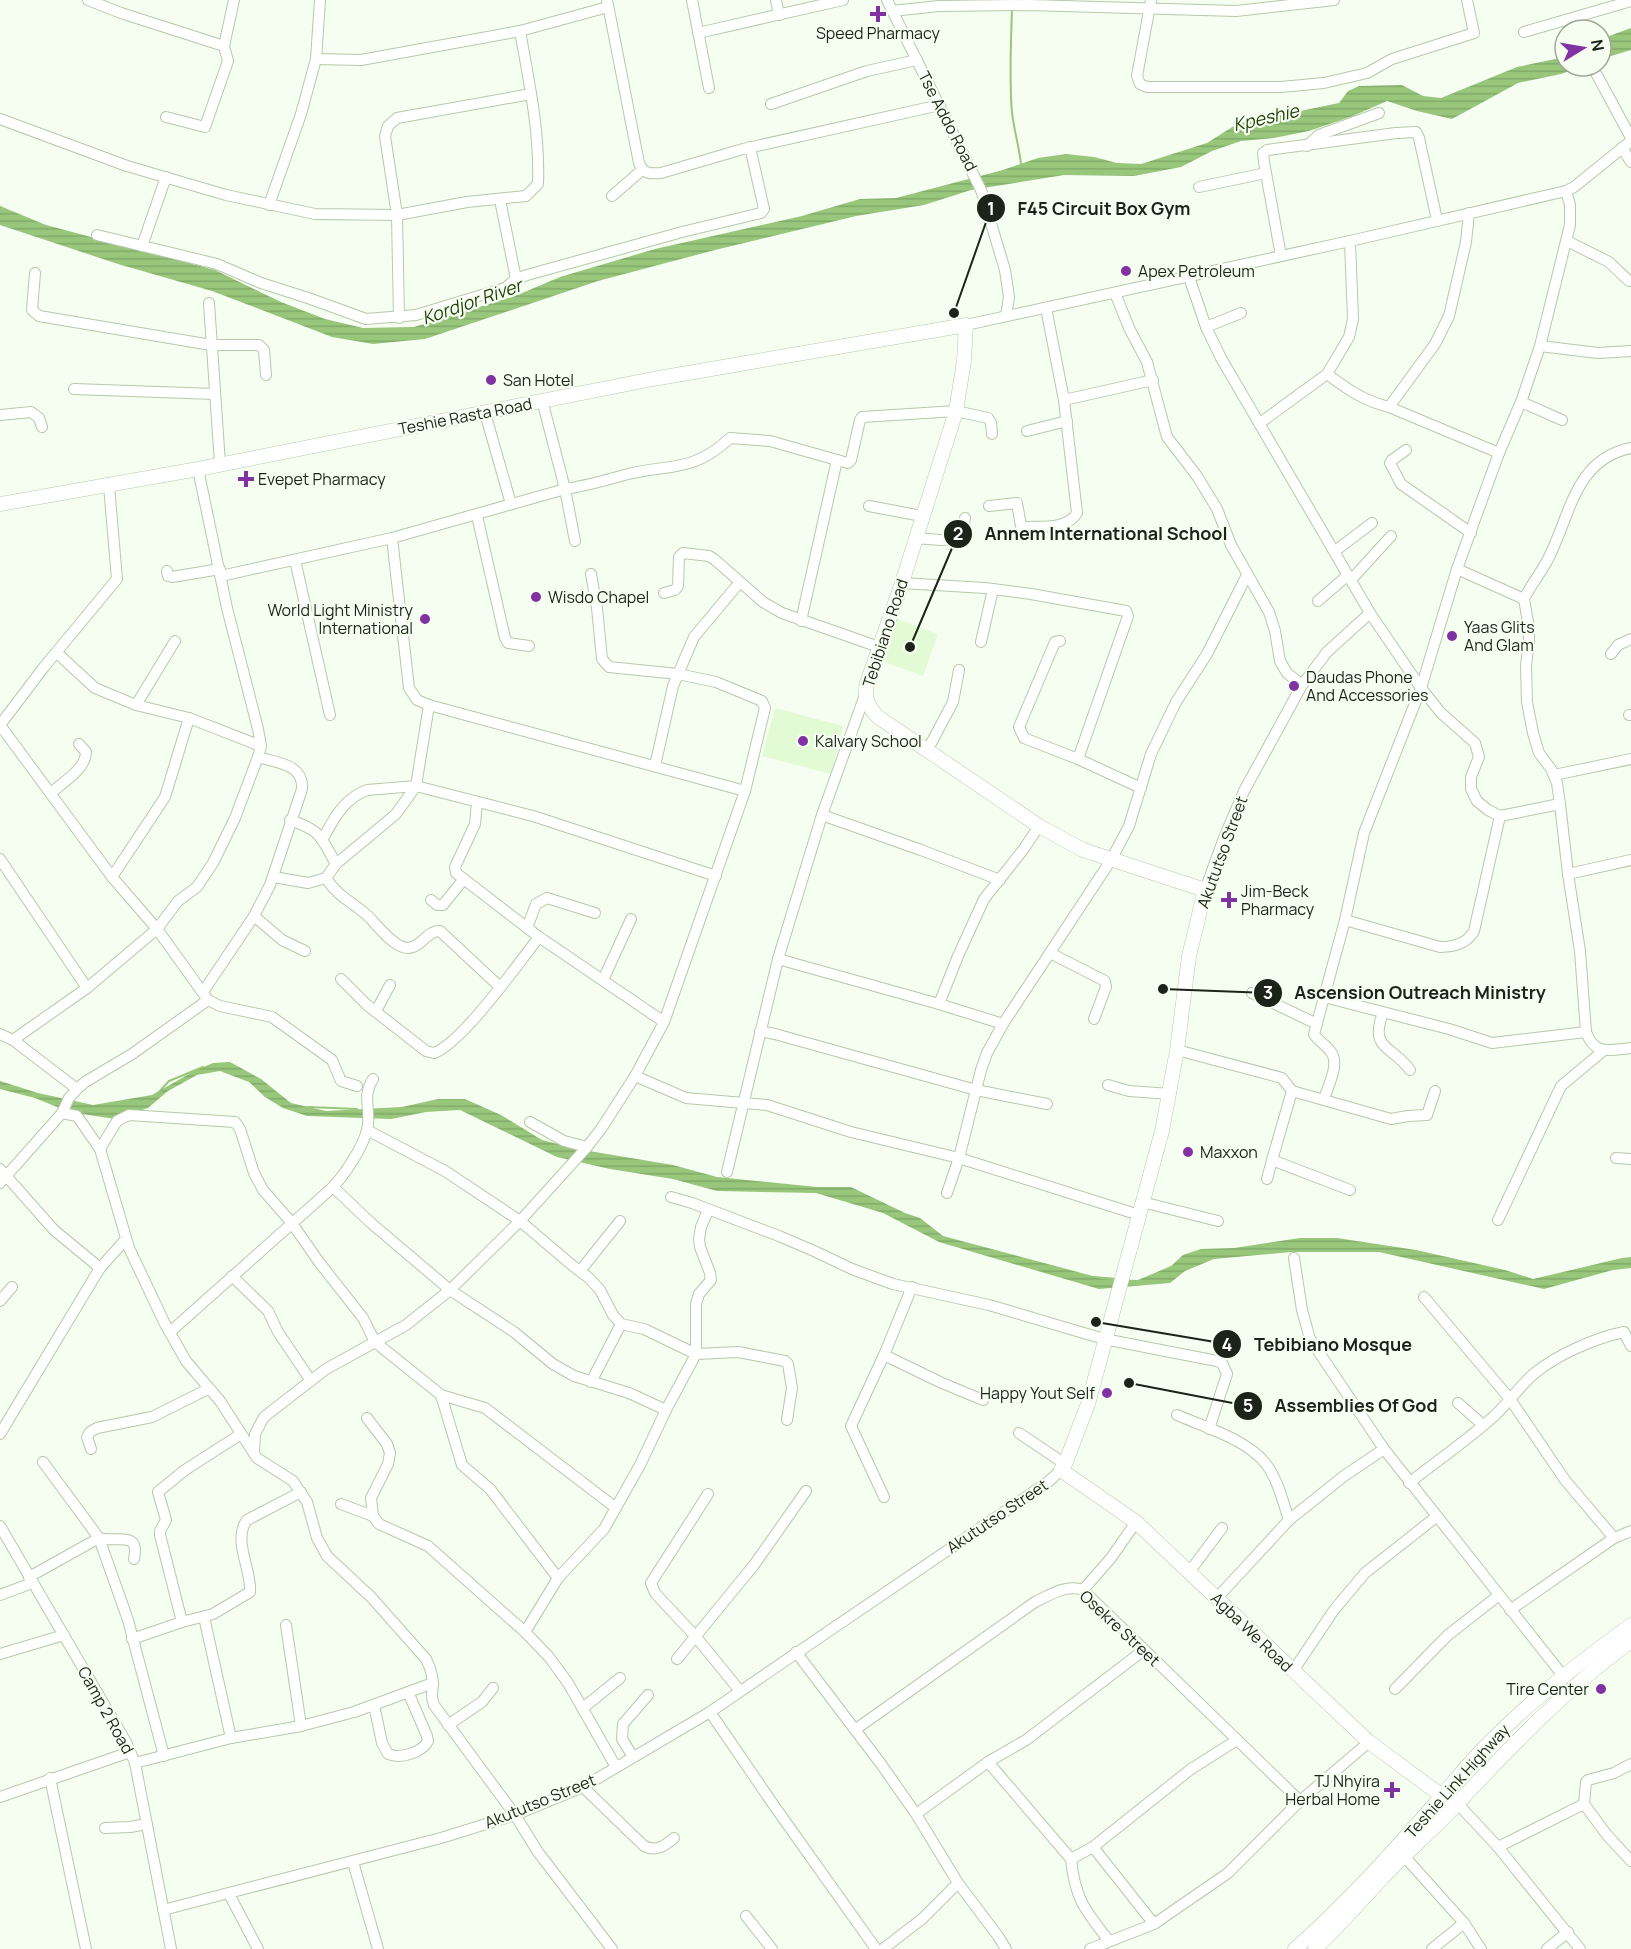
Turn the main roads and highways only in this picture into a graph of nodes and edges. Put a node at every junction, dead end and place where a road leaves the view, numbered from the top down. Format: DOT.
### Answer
graph roads {
  1 [pos="966,325"];
  2 [pos="0,504"];
  3 [pos="1205,890"];
  4 [pos="1063,1467"];
  5 [pos="1631,1625"];
  6 [pos="1631,1641"];
  7 [pos="1442,1796"];
  8 [pos="1458,1804"];
  9 [pos="1295,1949"];
  10 [pos="1315,1949"];
  1 -- 2 [label="main road, Teshie Rasta Road"];
  1 -- 3 [label="main road, Tebibiano Road"];
  3 -- 4 [label="main road, Akututso Street"];
  4 -- 7 [label="main road, Agba We Road"];
  5 -- 7 [label="main road, Teshie Link Highway"];
  6 -- 8 [label="main road, Teshie Link Highway"];
  7 -- 8 [label="main road, Agba We Road"];
  7 -- 9 [label="main road, Teshie Link Highway"];
  8 -- 10 [label="main road, Teshie Link Highway"];
}
